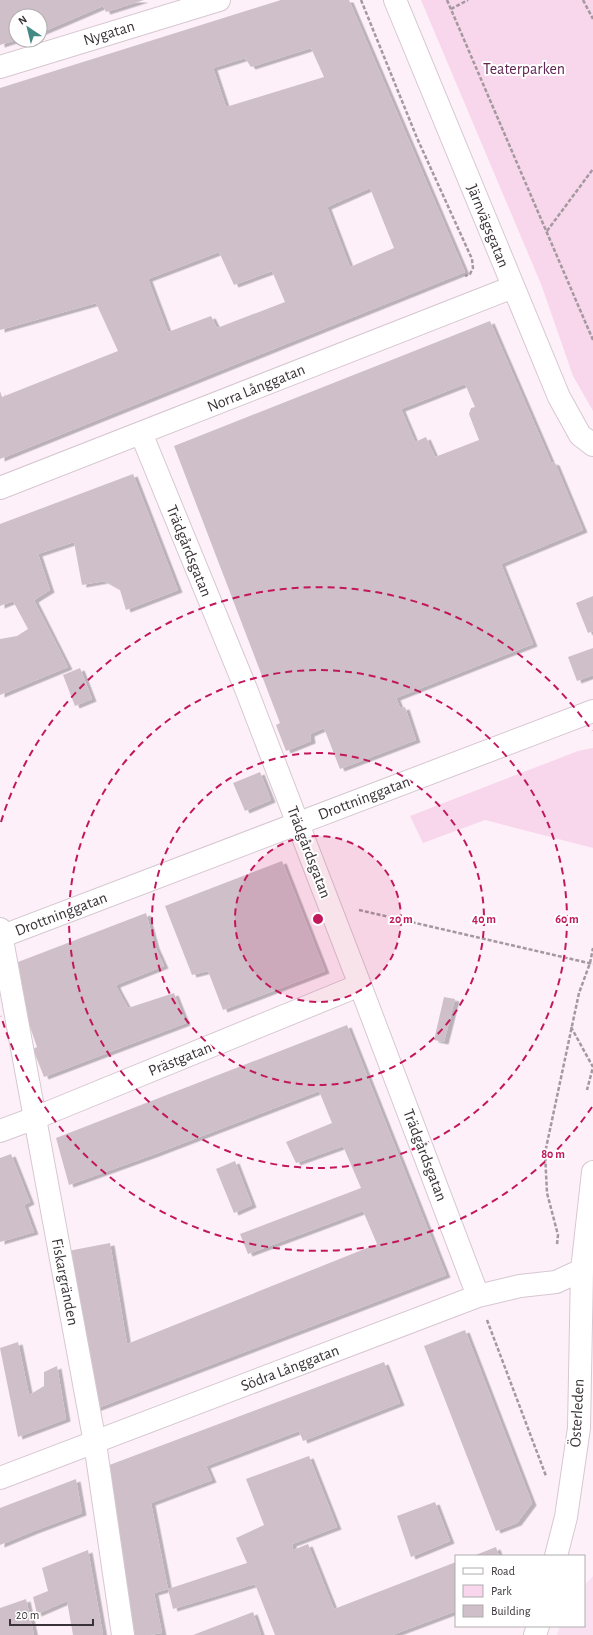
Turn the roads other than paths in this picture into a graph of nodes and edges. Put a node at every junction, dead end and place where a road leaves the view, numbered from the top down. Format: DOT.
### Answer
graph roads {
  1 [pos="219,0"];
  2 [pos="395,0"];
  3 [pos="0,67"];
  4 [pos="513,286"];
  5 [pos="141,433"];
  6 [pos="593,445"];
  7 [pos="0,488"];
  8 [pos="593,711"];
  9 [pos="298,824"];
  10 [pos="0,934"];
  11 [pos="360,985"];
  12 [pos="35,1118"];
  13 [pos="0,1131"];
  14 [pos="593,1172"];
  15 [pos="582,1270"];
  16 [pos="478,1296"];
  17 [pos="95,1443"];
  18 [pos="0,1478"];
  19 [pos="556,1555"];
  20 [pos="123,1635"];
  1 -- 3 [label="street, Nygatan"];
  2 -- 4 [label="street, Järnvägsgatan"];
  4 -- 5 [label="street, Norra Långgatan"];
  4 -- 6 [label="street, Järnvägsgatan"];
  5 -- 7 [label="street, Norra Långgatan"];
  5 -- 9 [label="street, Trädgårdsgatan"];
  8 -- 9 [label="street, Drottninggatan"];
  9 -- 10 [label="street, Drottninggatan"];
  9 -- 11 [label="street, Trädgårdsgatan"];
  10 -- 12 [label="street, Fiskargränden"];
  11 -- 12 [label="street, Prästgatan"];
  11 -- 16 [label="street, Trädgårdsgatan"];
  12 -- 13 [label="street, Prästgatan"];
  12 -- 17 [label="street, Fiskargränden"];
  14 -- 15 [label="street, Österleden"];
  15 -- 16 [label="street, Södra Långgatan"];
  15 -- 19 [label="street, Österleden"];
  16 -- 17 [label="street, Södra Långgatan"];
  17 -- 18 [label="street, Södra Långgatan"];
  17 -- 20 [label="street, Fiskargränden"];
}
